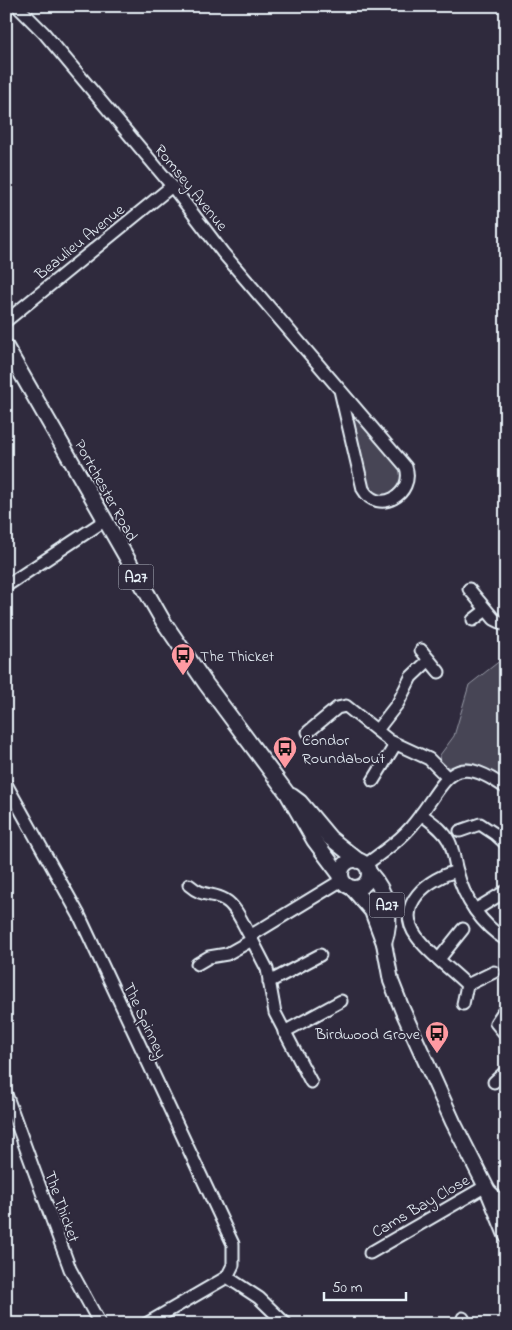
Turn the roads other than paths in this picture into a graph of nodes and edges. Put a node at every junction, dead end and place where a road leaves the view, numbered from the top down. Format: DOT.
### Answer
graph roads {
  1 [pos="17,6"];
  2 [pos="172,186"];
  3 [pos="6,321"];
  4 [pos="6,347"];
  5 [pos="340,390"];
  6 [pos="104,521"];
  7 [pos="6,586"];
  8 [pos="469,589"];
  9 [pos="486,610"];
  10 [pos="473,620"];
  11 [pos="506,626"];
  12 [pos="421,650"];
  13 [pos="429,660"];
  14 [pos="439,672"];
  15 [pos="378,730"];
  16 [pos="308,732"];
  17 [pos="395,745"];
  18 [pos="447,777"];
  19 [pos="373,781"];
  20 [pos="6,784"];
  21 [pos="506,788"];
  22 [pos="287,793"];
  23 [pos="421,814"];
  24 [pos="460,831"];
  25 [pos="506,844"];
  26 [pos="364,866"];
  27 [pos="457,871"];
  28 [pos="345,881"];
  29 [pos="189,885"];
  30 [pos="506,891"];
  31 [pos="476,910"];
  32 [pos="463,929"];
  33 [pos="251,938"];
  34 [pos="506,940"];
  35 [pos="384,943"];
  36 [pos="320,955"];
  37 [pos="439,959"];
  38 [pos="197,964"];
  39 [pos="494,972"];
  40 [pos="269,982"];
  41 [pos="467,985"];
  42 [pos="341,1001"];
  43 [pos="463,1004"];
  44 [pos="506,1008"];
  45 [pos="284,1032"];
  46 [pos="506,1035"];
  47 [pos="506,1070"];
  48 [pos="311,1082"];
  49 [pos="494,1082"];
  50 [pos="6,1094"];
  51 [pos="487,1189"];
  52 [pos="506,1208"];
  53 [pos="506,1235"];
  54 [pos="370,1253"];
  55 [pos="227,1277"];
  56 [pos="100,1324"];
  57 [pos="146,1324"];
  58 [pos="286,1324"];
  1 -- 2 [label="street, Romsey Avenue"];
  2 -- 3 [label="street, Beaulieu Avenue"];
  2 -- 5 [label="street, Romsey Avenue"];
  4 -- 6 [label="main road, Portchester Road / A27"];
  5 -- 5 [label="street, Romsey Avenue"];
  6 -- 7 [label="street"];
  6 -- 22 [label="main road, Portchester Road / A27"];
  8 -- 9 [label="street"];
  9 -- 10 [label="street"];
  9 -- 11 [label="street"];
  12 -- 13 [label="street"];
  13 -- 14 [label="street"];
  13 -- 15 [label="street"];
  15 -- 16 [label="street"];
  15 -- 17 [label="street"];
  17 -- 18 [label="street"];
  17 -- 19 [label="street"];
  18 -- 21 [label="street"];
  18 -- 23 [label="street"];
  20 -- 55 [label="street, The Spinney"];
  22 -- 26 [label="main road, Portchester Road / A27"];
  22 -- 28 [label="main road, Portchester Road / A27"];
  23 -- 26 [label="street"];
  23 -- 27 [label="street"];
  24 -- 25 [label="street"];
  26 -- 28 [label="main road, A27"];
  26 -- 28 [label="main road"];
  26 -- 35 [label="main road, Portchester Road / A27"];
  27 -- 31 [label="street"];
  27 -- 37 [label="street"];
  28 -- 33 [label="street"];
  28 -- 35 [label="main road, Portchester Road / A27"];
  29 -- 33 [label="street"];
  30 -- 31 [label="street"];
  31 -- 34 [label="street"];
  32 -- 37 [label="street"];
  33 -- 38 [label="street"];
  33 -- 40 [label="street"];
  35 -- 51 [label="main road, Portchester Road / A27"];
  36 -- 40 [label="street"];
  37 -- 41 [label="street"];
  39 -- 41 [label="street"];
  40 -- 45 [label="street"];
  41 -- 43 [label="street"];
  42 -- 45 [label="street"];
  44 -- 46 [label="street"];
  45 -- 48 [label="street"];
  47 -- 49 [label="street"];
  50 -- 56 [label="street, The Thicket"];
  51 -- 52 [label="main road, Portchester Road / A27"];
  51 -- 53 [label="main road, Portchester Road / A27"];
  51 -- 54 [label="street, Cams Bay Close"];
  55 -- 57 [label="street"];
  55 -- 58 [label="street"];
}
